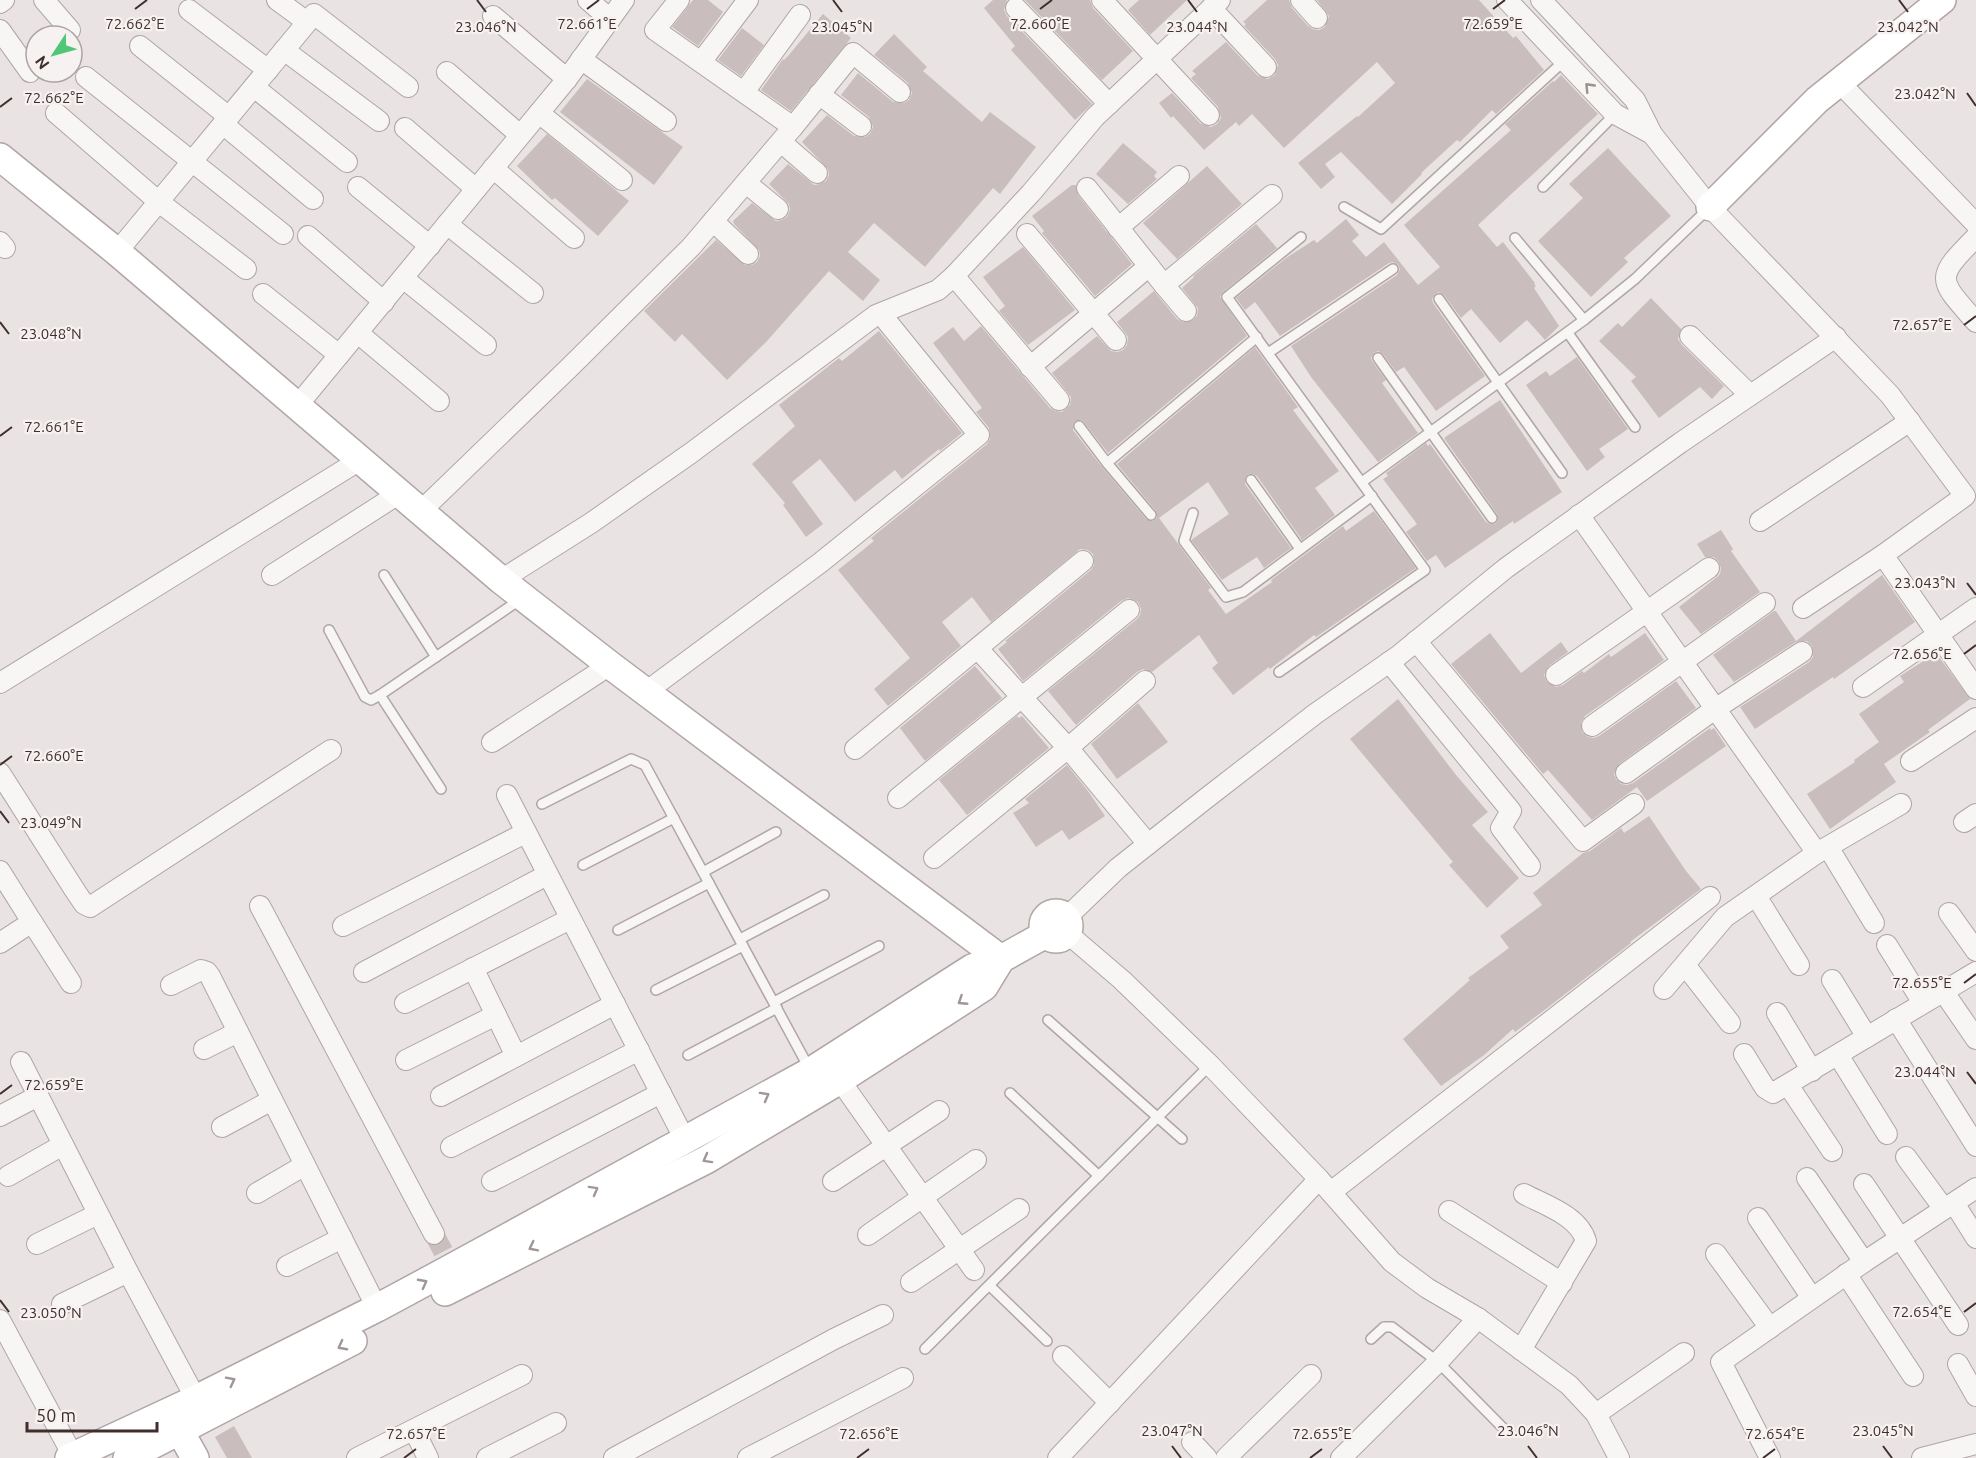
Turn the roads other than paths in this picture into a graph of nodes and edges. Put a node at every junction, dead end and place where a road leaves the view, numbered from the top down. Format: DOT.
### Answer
graph roads {
  1 [pos="4,0"];
  2 [pos="44,0"];
  3 [pos="277,0"];
  4 [pos="588,0"];
  5 [pos="624,0"];
  6 [pos="679,0"];
  7 [pos="748,0"];
  8 [pos="1102,0"];
  9 [pos="1301,0"];
  10 [pos="1507,0"];
  11 [pos="1541,0"];
  12 [pos="1942,0"];
  13 [pos="0,3"];
  14 [pos="1208,5"];
  15 [pos="1016,8"];
  16 [pos="189,10"];
  17 [pos="800,15"];
  18 [pos="494,16"];
  19 [pos="1317,18"];
  20 [pos="610,19"];
  21 [pos="307,22"];
  22 [pos="65,24"];
  23 [pos="0,30"];
  24 [pos="140,46"];
  25 [pos="284,50"];
  26 [pos="581,58"];
  27 [pos="1157,59"];
  28 [pos="1564,61"];
  29 [pos="701,62"];
  30 [pos="24,64"];
  31 [pos="1266,67"];
  32 [pos="268,70"];
  33 [pos="447,72"];
  34 [pos="86,77"];
  35 [pos="567,78"];
  36 [pos="1839,82"];
  37 [pos="254,87"];
  38 [pos="408,87"];
  39 [pos="744,92"];
  40 [pos="900,92"];
  41 [pos="819,94"];
  42 [pos="1109,104"];
  43 [pos="56,113"];
  44 [pos="539,113"];
  45 [pos="1615,114"];
  46 [pos="1209,115"];
  47 [pos="379,120"];
  48 [pos="226,121"];
  49 [pos="666,121"];
  50 [pos="861,126"];
  51 [pos="405,128"];
  52 [pos="1652,134"];
  53 [pos="520,135"];
  54 [pos="787,135"];
  55 [pos="2,162"];
  56 [pos="192,162"];
  57 [pos="347,162"];
  58 [pos="493,168"];
  59 [pos="817,173"];
  60 [pos="1179,176"];
  61 [pos="622,180"];
  62 [pos="746,183"];
  63 [pos="358,187"];
  64 [pos="1544,187"];
  65 [pos="1087,188"];
  66 [pos="476,189"];
  67 [pos="1272,195"];
  68 [pos="314,199"];
  69 [pos="159,202"];
  70 [pos="1344,207"];
  71 [pos="1710,207"];
  72 [pos="778,209"];
  73 [pos="713,221"];
  74 [pos="447,224"];
  75 [pos="1976,224"];
  76 [pos="1118,228"];
  77 [pos="283,234"];
  78 [pos="1027,234"];
  79 [pos="308,236"];
  80 [pos="1301,237"];
  81 [pos="1976,237"];
  82 [pos="574,238"];
  83 [pos="1515,238"];
  84 [pos="430,246"];
  85 [pos="117,252"];
  86 [pos="748,254"];
  87 [pos="1149,266"];
  88 [pos="246,269"];
  89 [pos="1393,269"];
  90 [pos="954,276"];
  91 [pos="403,278"];
  92 [pos="1164,285"];
  93 [pos="533,293"];
  94 [pos="263,294"];
  95 [pos="1439,299"];
  96 [pos="384,302"];
  97 [pos="1186,311"];
  98 [pos="1094,313"];
  99 [pos="881,314"];
  100 [pos="1584,320"];
  101 [pos="1976,321"];
  102 [pos="358,333"];
  103 [pos="1568,333"];
  104 [pos="1690,336"];
  105 [pos="1836,337"];
  106 [pos="1257,338"];
  107 [pos="1116,340"];
  108 [pos="486,345"];
  109 [pos="1268,353"];
  110 [pos="339,355"];
  111 [pos="1378,357"];
  112 [pos="1030,367"];
  113 [pos="1498,383"];
  114 [pos="1750,395"];
  115 [pos="1059,400"];
  116 [pos="439,401"];
  117 [pos="297,406"];
  118 [pos="1910,421"];
  119 [pos="1079,426"];
  120 [pos="1635,427"];
  121 [pos="1430,433"];
  122 [pos="360,460"];
  123 [pos="1107,463"];
  124 [pos="1562,473"];
  125 [pos="1251,480"];
  126 [pos="1362,483"];
  127 [pos="400,493"];
  128 [pos="1372,496"];
  129 [pos="421,511"];
  130 [pos="1192,513"];
  131 [pos="1151,515"];
  132 [pos="1579,515"];
  133 [pos="1492,518"];
  134 [pos="1760,521"];
  135 [pos="1300,549"];
  136 [pos="1883,555"];
  137 [pos="1083,561"];
  138 [pos="1709,568"];
  139 [pos="272,575"];
  140 [pos="384,575"];
  141 [pos="501,580"];
  142 [pos="523,597"];
  143 [pos="1765,603"];
  144 [pos="1803,608"];
  145 [pos="1976,608"];
  146 [pos="1129,610"];
  147 [pos="1647,612"];
  148 [pos="329,630"];
  149 [pos="1937,634"];
  150 [pos="1416,641"];
  151 [pos="978,649"];
  152 [pos="1802,652"];
  153 [pos="436,657"];
  154 [pos="1389,662"];
  155 [pos="1681,662"];
  156 [pos="610,665"];
  157 [pos="1279,672"];
  158 [pos="1556,675"];
  159 [pos="1145,681"];
  160 [pos="0,683"];
  161 [pos="1863,687"];
  162 [pos="1976,689"];
  163 [pos="647,691"];
  164 [pos="380,695"];
  165 [pos="1021,697"];
  166 [pos="1715,710"];
  167 [pos="1976,718"];
  168 [pos="1592,726"];
  169 [pos="492,742"];
  170 [pos="855,748"];
  171 [pos="1068,748"];
  172 [pos="331,750"];
  173 [pos="1911,761"];
  174 [pos="0,772"];
  175 [pos="1626,773"];
  176 [pos="441,789"];
  177 [pos="507,795"];
  178 [pos="898,798"];
  179 [pos="542,804"];
  180 [pos="1634,804"];
  181 [pos="1901,804"];
  182 [pos="674,818"];
  183 [pos="776,832"];
  184 [pos="525,833"];
  185 [pos="1148,844"];
  186 [pos="1822,850"];
  187 [pos="934,858"];
  188 [pos="583,865"];
  189 [pos="1530,866"];
  190 [pos="0,871"];
  191 [pos="703,872"];
  192 [pos="547,875"];
  193 [pos="709,883"];
  194 [pos="824,895"];
  195 [pos="1756,896"];
  196 [pos="1710,897"];
  197 [pos="260,906"];
  198 [pos="1949,913"];
  199 [pos="570,919"];
  200 [pos="32,922"];
  201 [pos="1874,923"];
  202 [pos="343,926"];
  203 [pos="1060,928"];
  204 [pos="618,930"];
  205 [pos="741,942"];
  206 [pos="0,943"];
  207 [pos="1887,945"];
  208 [pos="879,946"];
  209 [pos="1976,951"];
  210 [pos="1001,959"];
  211 [pos="1685,964"];
  212 [pos="1799,965"];
  213 [pos="473,968"];
  214 [pos="364,972"];
  215 [pos="1976,972"];
  216 [pos="1832,980"];
  217 [pos="71,983"];
  218 [pos="171,985"];
  219 [pos="1664,989"];
  220 [pos="656,990"];
  221 [pos="1943,991"];
  222 [pos="405,1002"];
  223 [pos="1923,1003"];
  224 [pos="615,1005"];
  225 [pos="776,1005"];
  226 [pos="1777,1013"];
  227 [pos="496,1015"];
  228 [pos="1048,1020"];
  229 [pos="1896,1020"];
  230 [pos="1730,1023"];
  231 [pos="238,1032"];
  232 [pos="1867,1037"];
  233 [pos="1976,1040"];
  234 [pos="204,1049"];
  235 [pos="639,1050"];
  236 [pos="1744,1054"];
  237 [pos="688,1055"];
  238 [pos="1838,1055"];
  239 [pos="516,1056"];
  240 [pos="406,1060"];
  241 [pos="21,1062"];
  242 [pos="1210,1065"];
  243 [pos="1812,1071"];
  244 [pos="825,1076"];
  245 [pos="1788,1085"];
  246 [pos="661,1093"];
  247 [pos="1010,1093"];
  248 [pos="38,1096"];
  249 [pos="441,1096"];
  250 [pos="272,1100"];
  251 [pos="939,1112"];
  252 [pos="0,1116"];
  253 [pos="1157,1118"];
  254 [pos="222,1127"];
  255 [pos="1887,1134"];
  256 [pos="1182,1139"];
  257 [pos="685,1140"];
  258 [pos="63,1145"];
  259 [pos="1976,1146"];
  260 [pos="451,1147"];
  261 [pos="886,1147"];
  262 [pos="1832,1151"];
  263 [pos="1906,1157"];
  264 [pos="976,1160"];
  265 [pos="305,1165"];
  266 [pos="8,1176"];
  267 [pos="1099,1176"];
  268 [pos="1807,1178"];
  269 [pos="833,1180"];
  270 [pos="492,1181"];
  271 [pos="1864,1184"];
  272 [pos="1325,1186"];
  273 [pos="1976,1188"];
  274 [pos="257,1193"];
  275 [pos="1524,1194"];
  276 [pos="923,1197"];
  277 [pos="1949,1206"];
  278 [pos="1019,1209"];
  279 [pos="1449,1211"];
  280 [pos="98,1214"];
  281 [pos="1758,1218"];
  282 [pos="434,1234"];
  283 [pos="868,1235"];
  284 [pos="342,1238"];
  285 [pos="1900,1238"];
  286 [pos="1976,1238"];
  287 [pos="37,1244"];
  288 [pos="959,1249"];
  289 [pos="1716,1254"];
  290 [pos="1864,1262"];
  291 [pos="287,1266"];
  292 [pos="453,1269"];
  293 [pos="974,1270"];
  294 [pos="128,1272"];
  295 [pos="1846,1274"];
  296 [pos="911,1282"];
  297 [pos="1562,1282"];
  298 [pos="990,1286"];
  299 [pos="1812,1298"];
  300 [pos="62,1304"];
  301 [pos="377,1308"];
  302 [pos="883,1315"];
  303 [pos="1478,1318"];
  304 [pos="0,1320"];
  305 [pos="1958,1325"];
  306 [pos="1770,1328"];
  307 [pos="1371,1339"];
  308 [pos="1047,1341"];
  309 [pos="925,1349"];
  310 [pos="1521,1350"];
  311 [pos="1684,1353"];
  312 [pos="1063,1356"];
  313 [pos="1438,1362"];
  314 [pos="1958,1365"];
  315 [pos="522,1375"];
  316 [pos="1311,1375"];
  317 [pos="1913,1376"];
  318 [pos="903,1378"];
  319 [pos="1976,1396"];
  320 [pos="196,1399"];
  321 [pos="1110,1403"];
  322 [pos="1596,1413"];
  323 [pos="174,1421"];
  324 [pos="556,1423"];
  325 [pos="414,1430"];
  326 [pos="1507,1432"];
  327 [pos="1192,1442"];
  328 [pos="150,1443"];
  329 [pos="1976,1444"];
  330 [pos="71,1457"];
  331 [pos="127,1458"];
  332 [pos="195,1458"];
  333 [pos="357,1458"];
  334 [pos="428,1458"];
  335 [pos="487,1458"];
  336 [pos="614,1458"];
  337 [pos="748,1458"];
  338 [pos="1058,1458"];
  339 [pos="1207,1458"];
  340 [pos="1226,1458"];
  341 [pos="1341,1458"];
  342 [pos="1619,1458"];
  343 [pos="1770,1458"];
  344 [pos="1922,1458"];
  1 -- 13 [label="street"];
  2 -- 22 [label="street"];
  3 -- 21 [label="street"];
  4 -- 20 [label="street"];
  5 -- 20 [label="street"];
  6 -- 29 [label="street"];
  7 -- 29 [label="street"];
  8 -- 27 [label="street"];
  9 -- 19 [label="street"];
  10 -- 28 [label="street"];
  11 -- 52 [label="street"];
  12 -- 36 [label="street"];
  14 -- 27 [label="street"];
  14 -- 31 [label="street"];
  15 -- 42 [label="street"];
  16 -- 32 [label="street"];
  17 -- 39 [label="street"];
  18 -- 35 [label="street"];
  20 -- 26 [label="street"];
  21 -- 25 [label="street"];
  21 -- 38 [label="street"];
  23 -- 30 [label="street"];
  24 -- 48 [label="street"];
  25 -- 32 [label="street"];
  25 -- 47 [label="street"];
  26 -- 35 [label="street"];
  26 -- 49 [label="street"];
  27 -- 42 [label="street"];
  27 -- 46 [label="street"];
  45 -- 28 [label="street, one-way"];
  28 -- 70 [label="lane"];
  29 -- 39 [label="street"];
  32 -- 37 [label="street"];
  33 -- 53 [label="street"];
  34 -- 56 [label="street"];
  35 -- 44 [label="street"];
  36 -- 71 [label="street"];
  36 -- 75 [label="street"];
  37 -- 48 [label="street"];
  37 -- 57 [label="street"];
  39 -- 54 [label="street"];
  40 -- 41 [label="street"];
  41 -- 50 [label="street"];
  41 -- 54 [label="street"];
  42 -- 90 [label="street"];
  43 -- 69 [label="street"];
  44 -- 53 [label="street"];
  44 -- 61 [label="street"];
  45 -- 52 [label="street"];
  45 -- 64 [label="lane"];
  48 -- 56 [label="street"];
  48 -- 68 [label="street"];
  51 -- 66 [label="street"];
  52 -- 71 [label="street"];
  53 -- 58 [label="street"];
  54 -- 59 [label="street"];
  54 -- 62 [label="street"];
  55 -- 85 [label="street"];
  56 -- 69 [label="street"];
  56 -- 77 [label="street"];
  58 -- 66 [label="street"];
  58 -- 82 [label="street"];
  60 -- 76 [label="street"];
  62 -- 72 [label="street"];
  62 -- 73 [label="street"];
  63 -- 84 [label="street"];
  65 -- 76 [label="street"];
  66 -- 74 [label="street"];
  67 -- 92 [label="street"];
  69 -- 85 [label="street"];
  69 -- 88 [label="street"];
  71 -- 100 [label="lane"];
  71 -- 105 [label="street"];
  73 -- 86 [label="street"];
  73 -- 129 [label="street"];
  74 -- 84 [label="street"];
  74 -- 93 [label="street"];
  76 -- 87 [label="street"];
  78 -- 98 [label="street"];
  79 -- 96 [label="street"];
  80 -- 106 [label="lane"];
  81 -- 101 [label="street"];
  83 -- 100 [label="lane"];
  84 -- 91 [label="street"];
  85 -- 117 [label="street"];
  87 -- 92 [label="street"];
  87 -- 98 [label="street"];
  89 -- 109 [label="lane"];
  90 -- 99 [label="street"];
  90 -- 112 [label="street"];
  91 -- 96 [label="street"];
  91 -- 108 [label="street"];
  92 -- 97 [label="street"];
  94 -- 110 [label="street"];
  95 -- 113 [label="lane"];
  96 -- 102 [label="street"];
  98 -- 107 [label="street"];
  98 -- 112 [label="street"];
  99 -- 141 [label="street"];
  99 -- 163 [label="street"];
  100 -- 103 [label="lane"];
  102 -- 110 [label="street"];
  102 -- 116 [label="street"];
  103 -- 113 [label="lane"];
  103 -- 120 [label="lane"];
  104 -- 114 [label="street"];
  105 -- 114 [label="street"];
  105 -- 118 [label="street"];
  106 -- 109 [label="lane"];
  106 -- 123 [label="lane"];
  109 -- 126 [label="lane"];
  110 -- 117 [label="street"];
  111 -- 121 [label="lane"];
  112 -- 115 [label="street"];
  113 -- 121 [label="lane"];
  113 -- 124 [label="lane"];
  114 -- 132 [label="street"];
  117 -- 122 [label="street"];
  118 -- 134 [label="street"];
  118 -- 136 [label="street"];
  119 -- 123 [label="lane"];
  121 -- 126 [label="lane"];
  121 -- 133 [label="lane"];
  122 -- 127 [label="street"];
  122 -- 160 [label="street"];
  123 -- 131 [label="lane"];
  125 -- 135 [label="lane"];
  126 -- 128 [label="lane"];
  127 -- 129 [label="street"];
  127 -- 139 [label="street"];
  128 -- 135 [label="lane"];
  128 -- 157 [label="lane"];
  129 -- 141 [label="street"];
  130 -- 135 [label="lane"];
  132 -- 147 [label="street"];
  132 -- 150 [label="street"];
  136 -- 144 [label="street"];
  136 -- 149 [label="street"];
  137 -- 151 [label="street"];
  138 -- 147 [label="street"];
  140 -- 153 [label="lane"];
  141 -- 142 [label="street"];
  142 -- 153 [label="lane"];
  142 -- 156 [label="street"];
  143 -- 155 [label="street"];
  145 -- 149 [label="street"];
  146 -- 165 [label="street"];
  147 -- 155 [label="street"];
  147 -- 158 [label="street"];
  148 -- 164 [label="lane"];
  149 -- 161 [label="street"];
  149 -- 162 [label="street"];
  150 -- 154 [label="street"];
  150 -- 180 [label="street"];
  151 -- 165 [label="street"];
  151 -- 170 [label="street"];
  152 -- 166 [label="street"];
  153 -- 164 [label="lane"];
  154 -- 185 [label="street"];
  154 -- 189 [label="street"];
  155 -- 166 [label="street"];
  155 -- 168 [label="street"];
  156 -- 163 [label="street"];
  156 -- 169 [label="street"];
  159 -- 171 [label="street"];
  163 -- 210 [label="street"];
  164 -- 176 [label="lane"];
  165 -- 171 [label="street"];
  165 -- 178 [label="street"];
  166 -- 175 [label="street"];
  166 -- 186 [label="street"];
  167 -- 173 [label="street"];
  171 -- 185 [label="street"];
  171 -- 187 [label="street"];
  172 -- 174 [label="street"];
  177 -- 184 [label="street"];
  179 -- 182 [label="lane"];
  181 -- 186 [label="street"];
  182 -- 188 [label="lane"];
  182 -- 191 [label="lane"];
  183 -- 191 [label="lane"];
  184 -- 192 [label="street"];
  184 -- 202 [label="street"];
  185 -- 203 [label="street"];
  186 -- 195 [label="street"];
  186 -- 201 [label="street"];
  190 -- 200 [label="street"];
  191 -- 193 [label="lane"];
  192 -- 199 [label="street"];
  192 -- 214 [label="street"];
  193 -- 204 [label="lane"];
  193 -- 205 [label="lane"];
  194 -- 205 [label="lane"];
  195 -- 211 [label="street"];
  195 -- 212 [label="street"];
  196 -- 272 [label="street"];
  197 -- 282 [label="street"];
  198 -- 209 [label="street"];
  199 -- 213 [label="street"];
  199 -- 224 [label="street"];
  200 -- 206 [label="street"];
  200 -- 217 [label="street"];
  203 -- 210 [label="street"];
  203 -- 242 [label="street"];
  205 -- 220 [label="lane"];
  205 -- 225 [label="lane"];
  207 -- 223 [label="street"];
  208 -- 225 [label="lane"];
  210 -- 244 [label="street"];
  211 -- 219 [label="street"];
  211 -- 230 [label="street"];
  213 -- 222 [label="street"];
  213 -- 227 [label="street"];
  215 -- 221 [label="street"];
  216 -- 232 [label="street"];
  218 -- 231 [label="street"];
  221 -- 223 [label="street"];
  221 -- 233 [label="street"];
  223 -- 229 [label="street"];
  224 -- 235 [label="street"];
  224 -- 239 [label="street"];
  225 -- 237 [label="lane"];
  225 -- 244 [label="lane"];
  226 -- 243 [label="street"];
  227 -- 239 [label="street"];
  227 -- 240 [label="street"];
  228 -- 253 [label="lane"];
  229 -- 232 [label="street"];
  229 -- 259 [label="street"];
  231 -- 234 [label="street"];
  231 -- 250 [label="street"];
  232 -- 238 [label="street"];
  235 -- 246 [label="street"];
  235 -- 260 [label="street"];
  236 -- 245 [label="street"];
  238 -- 243 [label="street"];
  238 -- 255 [label="street"];
  239 -- 249 [label="street"];
  241 -- 248 [label="street"];
  242 -- 253 [label="lane"];
  242 -- 272 [label="street"];
  243 -- 245 [label="street"];
  257 -- 244 [label="street, one-way"];
  244 -- 261 [label="street"];
  244 -- 292 [label="street, one-way"];
  245 -- 262 [label="street"];
  246 -- 257 [label="street"];
  246 -- 270 [label="street"];
  247 -- 267 [label="lane"];
  248 -- 252 [label="street"];
  248 -- 258 [label="street"];
  250 -- 254 [label="street"];
  250 -- 265 [label="street"];
  251 -- 261 [label="street"];
  253 -- 256 [label="lane"];
  253 -- 267 [label="lane"];
  292 -- 257 [label="street, one-way"];
  258 -- 266 [label="street"];
  258 -- 280 [label="street"];
  261 -- 269 [label="street"];
  261 -- 276 [label="street"];
  263 -- 277 [label="street"];
  264 -- 276 [label="street"];
  265 -- 274 [label="street"];
  265 -- 284 [label="street"];
  267 -- 298 [label="lane"];
  268 -- 290 [label="street"];
  271 -- 285 [label="street"];
  272 -- 303 [label="street"];
  272 -- 321 [label="street"];
  273 -- 277 [label="street"];
  275 -- 297 [label="street"];
  276 -- 283 [label="street"];
  276 -- 288 [label="street"];
  277 -- 285 [label="street"];
  277 -- 286 [label="street"];
  278 -- 288 [label="street"];
  279 -- 297 [label="street"];
  280 -- 287 [label="street"];
  280 -- 294 [label="street"];
  281 -- 299 [label="street"];
  284 -- 291 [label="street"];
  284 -- 301 [label="street"];
  285 -- 290 [label="street"];
  285 -- 305 [label="street"];
  288 -- 293 [label="street"];
  288 -- 296 [label="street"];
  289 -- 306 [label="street"];
  290 -- 295 [label="street"];
  301 -- 292 [label="street, one-way"];
  292 -- 323 [label="street, one-way"];
  294 -- 300 [label="street"];
  294 -- 320 [label="street"];
  295 -- 299 [label="street"];
  295 -- 317 [label="street"];
  297 -- 310 [label="street"];
  298 -- 308 [label="lane"];
  298 -- 309 [label="lane"];
  299 -- 306 [label="street"];
  320 -- 301 [label="street, one-way"];
  302 -- 336 [label="street"];
  303 -- 310 [label="street"];
  303 -- 313 [label="street"];
  304 -- 330 [label="street"];
  306 -- 343 [label="street"];
  307 -- 313 [label="lane"];
  310 -- 322 [label="street"];
  311 -- 322 [label="street"];
  312 -- 321 [label="street"];
  313 -- 326 [label="lane"];
  313 -- 341 [label="street"];
  314 -- 319 [label="street"];
  315 -- 325 [label="street"];
  316 -- 340 [label="street"];
  318 -- 337 [label="street"];
  320 -- 323 [label="street"];
  321 -- 338 [label="street"];
  322 -- 342 [label="street"];
  323 -- 328 [label="street"];
  323 -- 332 [label="street"];
  324 -- 335 [label="street"];
  325 -- 333 [label="street"];
  325 -- 334 [label="street"];
  327 -- 339 [label="street"];
  328 -- 330 [label="street"];
  328 -- 331 [label="street"];
  329 -- 344 [label="street"];
}
